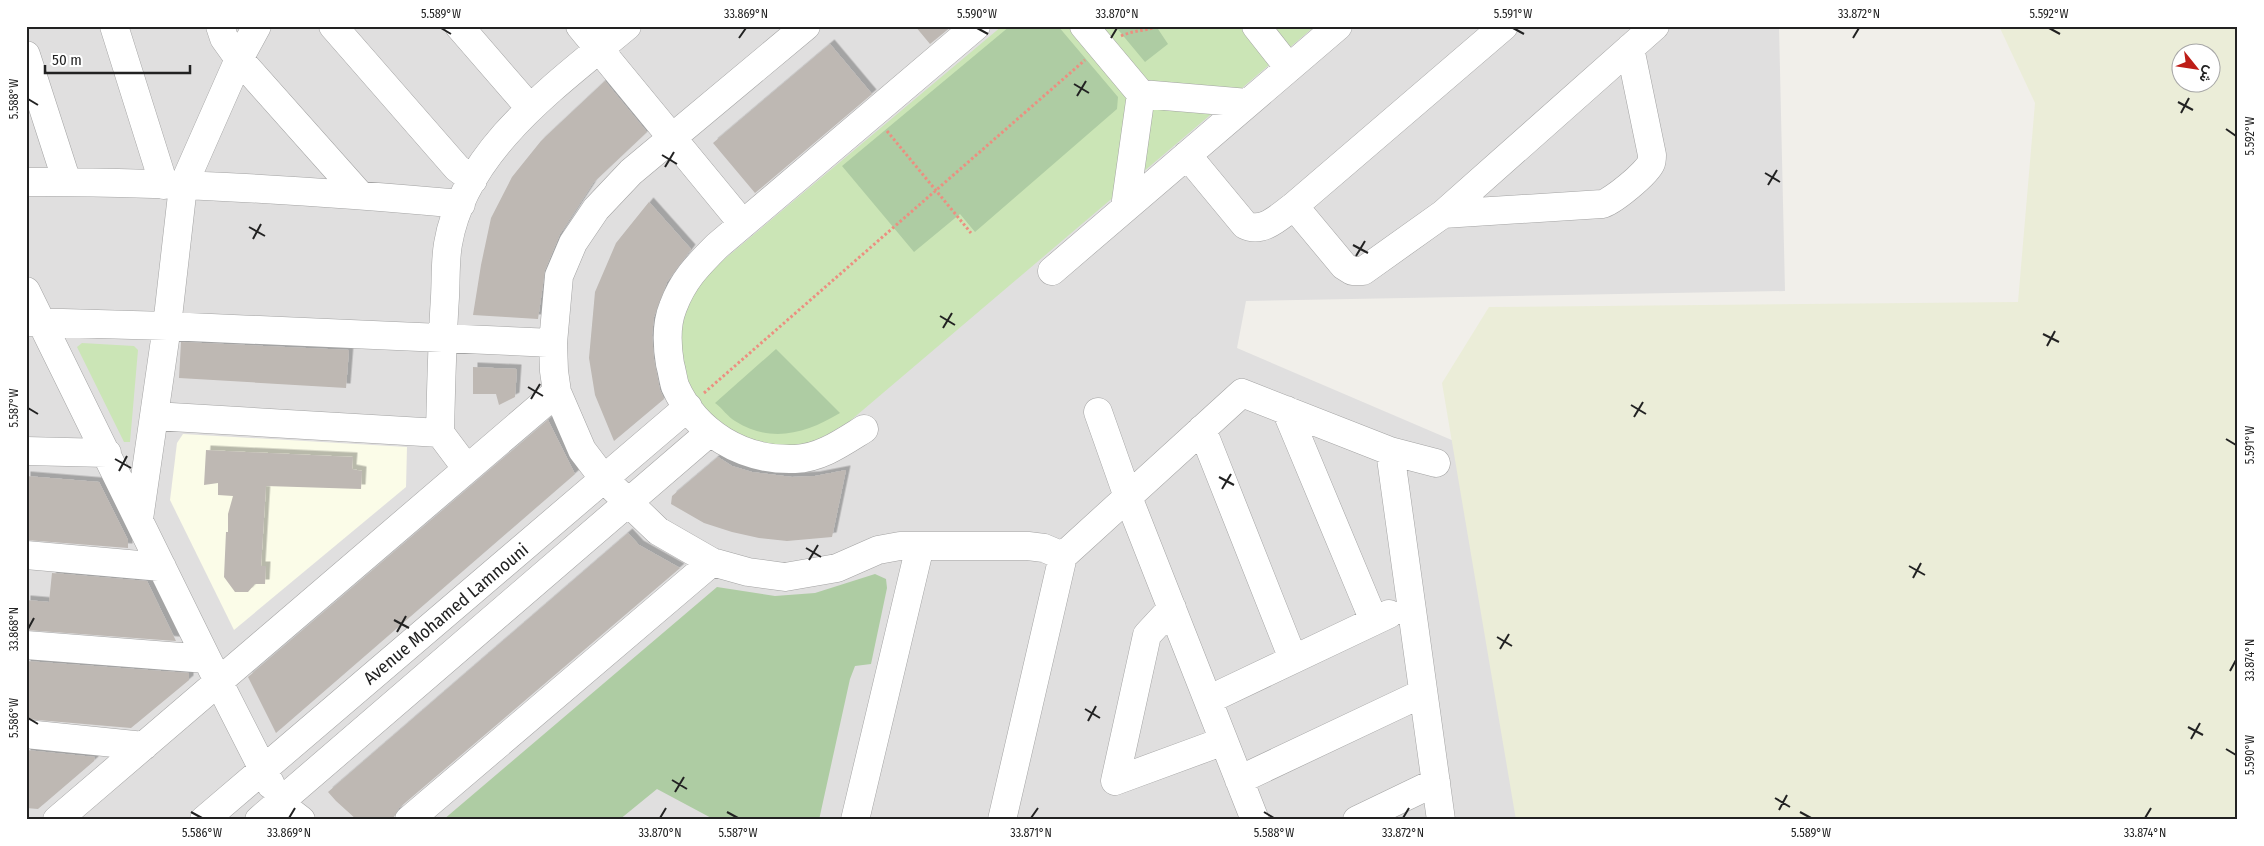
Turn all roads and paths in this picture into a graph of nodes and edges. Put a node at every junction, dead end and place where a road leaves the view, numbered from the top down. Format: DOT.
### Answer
graph roads {
  1 [pos="114,26"];
  2 [pos="220,26"];
  3 [pos="257,26"];
  4 [pos="333,26"];
  5 [pos="459,26"];
  6 [pos="580,26"];
  7 [pos="627,26"];
  8 [pos="806,26"];
  9 [pos="976,26"];
  10 [pos="1159,26"];
  11 [pos="1256,26"];
  12 [pos="1338,26"];
  13 [pos="1504,26"];
  14 [pos="1655,26"];
  15 [pos="1092,36"];
  16 [pos="1630,48"];
  17 [pos="599,50"];
  18 [pos="26,55"];
  19 [pos="239,59"];
  20 [pos="1289,68"];
  21 [pos="1141,94"];
  22 [pos="1248,103"];
  23 [pos="530,108"];
  24 [pos="874,113"];
  25 [pos="672,138"];
  26 [pos="1187,155"];
  27 [pos="473,180"];
  28 [pos="26,182"];
  29 [pos="67,182"];
  30 [pos="174,185"];
  31 [pos="935,190"];
  32 [pos="360,195"];
  33 [pos="461,204"];
  34 [pos="1294,206"];
  35 [pos="1125,208"];
  36 [pos="1444,214"];
  37 [pos="743,224"];
  38 [pos="971,233"];
  39 [pos="1052,270"];
  40 [pos="26,291"];
  41 [pos="34,322"];
  42 [pos="167,326"];
  43 [pos="442,338"];
  44 [pos="554,342"];
  45 [pos="557,392"];
  46 [pos="688,407"];
  47 [pos="1286,410"];
  48 [pos="1098,412"];
  49 [pos="154,416"];
  50 [pos="864,429"];
  51 [pos="1202,429"];
  52 [pos="710,432"];
  53 [pos="440,433"];
  54 [pos="26,451"];
  55 [pos="1390,451"];
  56 [pos="107,453"];
  57 [pos="1436,463"];
  58 [pos="467,469"];
  59 [pos="604,479"];
  60 [pos="1128,497"];
  61 [pos="627,503"];
  62 [pos="139,519"];
  63 [pos="920,546"];
  64 [pos="26,555"];
  65 [pos="1063,556"];
  66 [pos="712,562"];
  67 [pos="162,567"];
  68 [pos="1411,604"];
  69 [pos="1172,608"];
  70 [pos="1374,621"];
  71 [pos="26,645"];
  72 [pos="1293,659"];
  73 [pos="212,670"];
  74 [pos="1424,694"];
  75 [pos="1208,700"];
  76 [pos="26,734"];
  77 [pos="1224,741"];
  78 [pos="144,746"];
  79 [pos="264,769"];
  80 [pos="1239,780"];
  81 [pos="1436,782"];
  82 [pos="275,814"];
  83 [pos="58,820"];
  84 [pos="204,820"];
  85 [pos="301,820"];
  86 [pos="409,820"];
  87 [pos="855,820"];
  88 [pos="1002,820"];
  89 [pos="1255,820"];
  90 [pos="1357,820"];
  91 [pos="1441,820"];
  1 -- 30 [label="street"];
  2 -- 19 [label="street"];
  3 -- 19 [label="street"];
  4 -- 27 [label="street"];
  5 -- 23 [label="street"];
  6 -- 17 [label="street"];
  7 -- 17 [label="street"];
  8 -- 25 [label="street"];
  9 -- 24 [label="street"];
  10 -- 15 [label="path"];
  11 -- 20 [label="street"];
  12 -- 20 [label="street"];
  13 -- 34 [label="street"];
  14 -- 16 [label="street"];
  15 -- 21 [label="street"];
  15 -- 31 [label="path"];
  16 -- 36 [label="street"];
  16 -- 36 [label="street"];
  17 -- 23 [label="street"];
  17 -- 25 [label="street"];
  18 -- 29 [label="street"];
  19 -- 30 [label="street"];
  19 -- 32 [label="street"];
  20 -- 22 [label="street"];
  21 -- 22 [label="street"];
  21 -- 35 [label="street"];
  22 -- 26 [label="street"];
  23 -- 27 [label="street"];
  24 -- 31 [label="path"];
  24 -- 37 [label="street"];
  25 -- 37 [label="street"];
  25 -- 44 [label="street"];
  26 -- 34 [label="street"];
  26 -- 35 [label="street"];
  27 -- 33 [label="street"];
  28 -- 29 [label="street"];
  29 -- 30 [label="street"];
  30 -- 32 [label="street"];
  30 -- 42 [label="street"];
  31 -- 38 [label="path"];
  31 -- 46 [label="path"];
  32 -- 33 [label="street"];
  33 -- 43 [label="street"];
  34 -- 36 [label="street"];
  35 -- 39 [label="street"];
  37 -- 46 [label="street"];
  40 -- 41 [label="street"];
  41 -- 42 [label="street"];
  41 -- 56 [label="street"];
  42 -- 43 [label="street"];
  42 -- 49 [label="street"];
  43 -- 44 [label="street"];
  43 -- 53 [label="street"];
  44 -- 45 [label="street"];
  45 -- 58 [label="street"];
  45 -- 59 [label="street"];
  46 -- 52 [label="street"];
  46 -- 59 [label="street, Avenue Mohamed Lamnouni"];
  47 -- 51 [label="street"];
  47 -- 55 [label="street"];
  47 -- 70 [label="street"];
  48 -- 60 [label="street"];
  49 -- 53 [label="street"];
  49 -- 62 [label="street"];
  50 -- 52 [label="street"];
  51 -- 60 [label="street"];
  51 -- 72 [label="street"];
  52 -- 61 [label="street, Avenue Mohamed Lamnouni"];
  53 -- 58 [label="street"];
  54 -- 56 [label="street"];
  55 -- 57 [label="street"];
  55 -- 68 [label="street"];
  56 -- 62 [label="street"];
  58 -- 73 [label="street"];
  59 -- 61 [label="street"];
  59 -- 79 [label="street, Avenue Mohamed Lamnouni"];
  60 -- 65 [label="street"];
  60 -- 69 [label="street"];
  61 -- 66 [label="street"];
  61 -- 82 [label="street, Avenue Mohamed Lamnouni"];
  62 -- 67 [label="street"];
  63 -- 65 [label="street"];
  63 -- 66 [label="street"];
  63 -- 87 [label="street"];
  64 -- 67 [label="street"];
  65 -- 88 [label="street"];
  66 -- 86 [label="street"];
  67 -- 73 [label="street"];
  68 -- 70 [label="street"];
  68 -- 74 [label="street"];
  69 -- 75 [label="street"];
  69 -- 77 [label="street"];
  70 -- 72 [label="street"];
  71 -- 73 [label="street"];
  72 -- 75 [label="street"];
  73 -- 78 [label="street"];
  73 -- 79 [label="street"];
  74 -- 80 [label="street"];
  74 -- 81 [label="street"];
  75 -- 77 [label="street"];
  76 -- 78 [label="street"];
  77 -- 80 [label="street"];
  78 -- 83 [label="street"];
  79 -- 82 [label="street"];
  79 -- 84 [label="street, Avenue Mohamed Lamnouni"];
  80 -- 89 [label="street"];
  81 -- 90 [label="street"];
  81 -- 91 [label="street"];
  82 -- 85 [label="street"];
}
